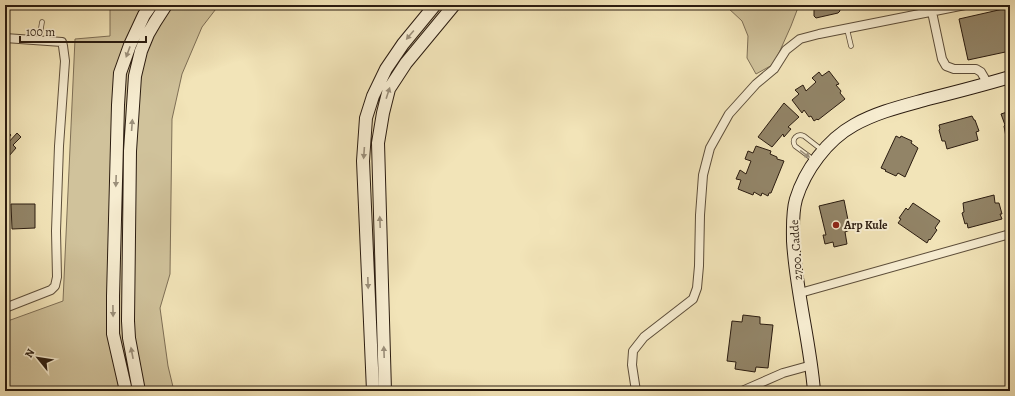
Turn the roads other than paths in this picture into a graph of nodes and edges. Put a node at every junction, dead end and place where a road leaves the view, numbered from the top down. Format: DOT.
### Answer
graph roads {
  1 [pos="151,5"];
  2 [pos="166,5"];
  3 [pos="435,5"];
  4 [pos="454,5"];
  5 [pos="964,5"];
  6 [pos="932,12"];
  7 [pos="42,22"];
  8 [pos="847,29"];
  9 [pos="5,38"];
  10 [pos="39,40"];
  11 [pos="851,46"];
  12 [pos="1010,77"];
  13 [pos="988,84"];
  14 [pos="824,151"];
  15 [pos="816,161"];
  16 [pos="1010,234"];
  17 [pos="800,293"];
  18 [pos="5,308"];
  19 [pos="812,365"];
  20 [pos="126,391"];
  21 [pos="139,391"];
  22 [pos="373,391"];
  23 [pos="385,391"];
  24 [pos="636,391"];
  25 [pos="742,391"];
  26 [pos="814,391"];
  1 -- 20 [label="street, one-way"];
  21 -- 2 [label="street, one-way"];
  3 -- 22 [label="street, one-way"];
  23 -- 4 [label="street, one-way"];
  5 -- 6 [label="street"];
  6 -- 8 [label="street"];
  6 -- 13 [label="street"];
  7 -- 10 [label="lane"];
  8 -- 11 [label="lane"];
  8 -- 24 [label="street"];
  9 -- 10 [label="street"];
  10 -- 18 [label="street"];
  12 -- 13 [label="street, 2700. Cadde"];
  13 -- 14 [label="street, 2700. Cadde"];
  14 -- 15 [label="street, 2700. Cadde"];
  14 -- 15 [label="lane, one-way"];
  15 -- 17 [label="street, 2700. Cadde"];
  16 -- 17 [label="street"];
  17 -- 19 [label="street, 2700. Cadde"];
  19 -- 25 [label="street"];
  19 -- 26 [label="street, 2700. Cadde"];
}
